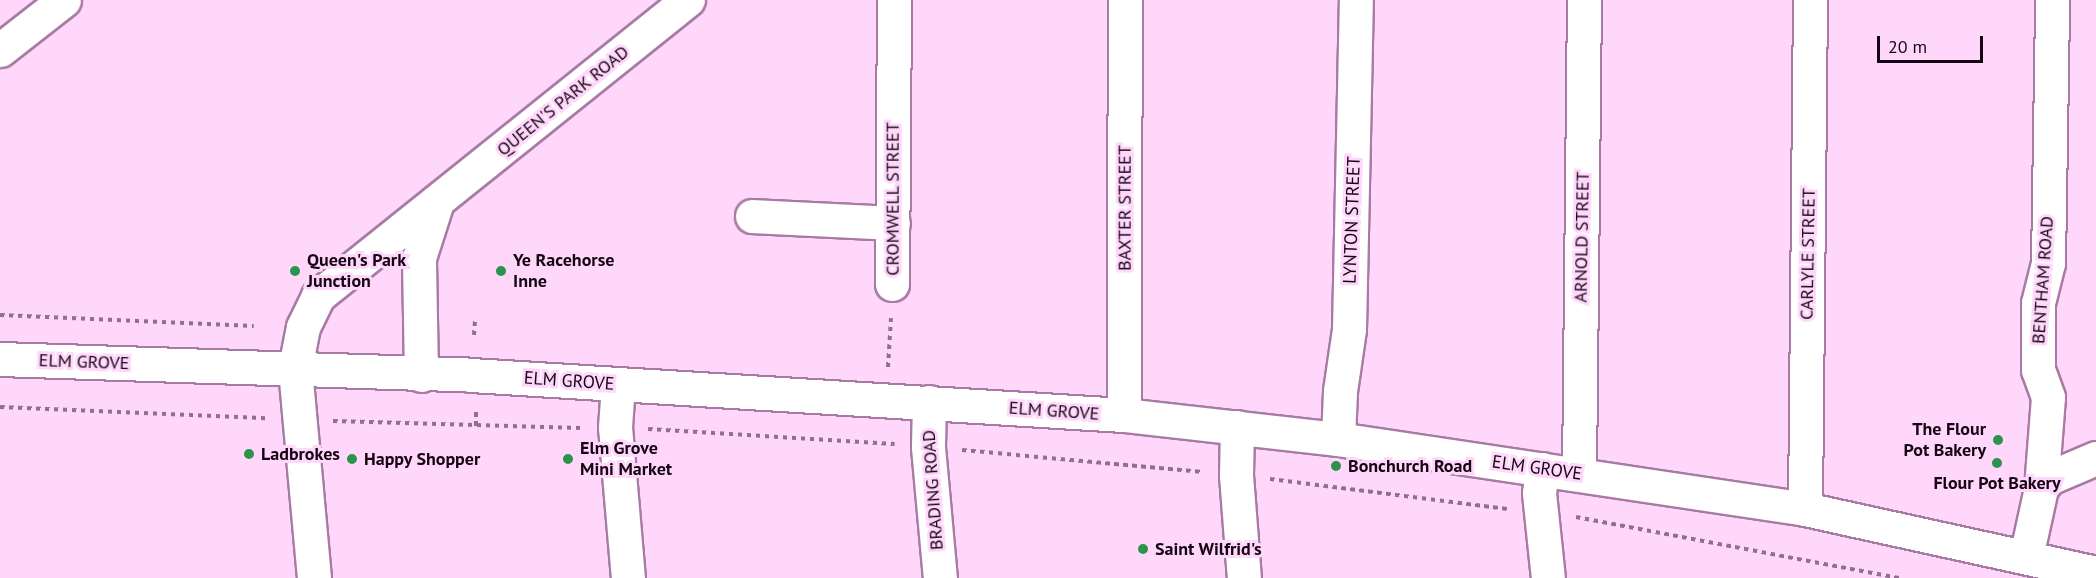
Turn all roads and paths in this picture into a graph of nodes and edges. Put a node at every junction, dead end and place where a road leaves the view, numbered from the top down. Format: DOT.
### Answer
graph roads {
  1 [pos="64,0"];
  2 [pos="688,0"];
  3 [pos="894,0"];
  4 [pos="1125,0"];
  5 [pos="1356,0"];
  6 [pos="1584,0"];
  7 [pos="1810,0"];
  8 [pos="2052,0"];
  9 [pos="0,50"];
  10 [pos="437,202"];
  11 [pos="752,216"];
  12 [pos="893,223"];
  13 [pos="892,284"];
  14 [pos="0,315"];
  15 [pos="475,319"];
  16 [pos="254,326"];
  17 [pos="474,335"];
  18 [pos="0,359"];
  19 [pos="295,368"];
  20 [pos="421,375"];
  21 [pos="618,385"];
  22 [pos="885,398"];
  23 [pos="929,402"];
  24 [pos="0,407"];
  25 [pos="1124,415"];
  26 [pos="300,418"];
  27 [pos="615,427"];
  28 [pos="1236,427"];
  29 [pos="1338,439"];
  30 [pos="904,445"];
  31 [pos="956,449"];
  32 [pos="2096,458"];
  33 [pos="1542,469"];
  34 [pos="1579,474"];
  35 [pos="1236,475"];
  36 [pos="2041,488"];
  37 [pos="1805,509"];
  38 [pos="1541,513"];
  39 [pos="2026,557"];
  40 [pos="2096,573"];
  41 [pos="314,578"];
  42 [pos="628,578"];
  43 [pos="940,578"];
  44 [pos="1244,578"];
  45 [pos="1548,578"];
  46 [pos="1900,578"];
  1 -- 9 [label="street"];
  2 -- 10 [label="street, QUEEN'S PARK ROAD"];
  3 -- 12 [label="street, CROMWELL STREET"];
  4 -- 25 [label="street, BAXTER STREET"];
  5 -- 29 [label="street, LYNTON STREET"];
  6 -- 34 [label="street, ARNOLD STREET"];
  7 -- 37 [label="street, CARLYLE STREET"];
  8 -- 36 [label="street, BENTHAM ROAD"];
  10 -- 19 [label="street, QUEEN'S PARK ROAD"];
  10 -- 20 [label="street"];
  11 -- 12 [label="street"];
  12 -- 13 [label="street, CROMWELL STREET"];
  13 -- 22 [label="path, CROMWELL STREET"];
  14 -- 16 [label="path"];
  15 -- 17 [label="path"];
  18 -- 19 [label="street, ELM GROVE"];
  19 -- 20 [label="street, ELM GROVE"];
  19 -- 26 [label="street, QUEEN'S PARK ROAD"];
  20 -- 21 [label="street, ELM GROVE"];
  21 -- 22 [label="street, ELM GROVE"];
  21 -- 27 [label="street"];
  22 -- 23 [label="street, ELM GROVE"];
  23 -- 25 [label="street, ELM GROVE"];
  23 -- 43 [label="street, BRADING ROAD"];
  24 -- 26 [label="path"];
  25 -- 28 [label="street, ELM GROVE"];
  26 -- 27 [label="path"];
  26 -- 41 [label="street, QUEEN'S PARK ROAD"];
  27 -- 30 [label="path"];
  27 -- 42 [label="street"];
  28 -- 29 [label="street, ELM GROVE"];
  28 -- 35 [label="street"];
  29 -- 33 [label="street, ELM GROVE"];
  31 -- 35 [label="path"];
  32 -- 36 [label="street"];
  33 -- 34 [label="street, ELM GROVE"];
  33 -- 38 [label="street"];
  34 -- 37 [label="street, ELM GROVE"];
  35 -- 38 [label="path"];
  35 -- 44 [label="street"];
  36 -- 39 [label="street, BENTHAM ROAD"];
  37 -- 39 [label="street, ELM GROVE"];
  38 -- 45 [label="street"];
  38 -- 46 [label="path"];
  39 -- 40 [label="street, ELM GROVE"];
}
